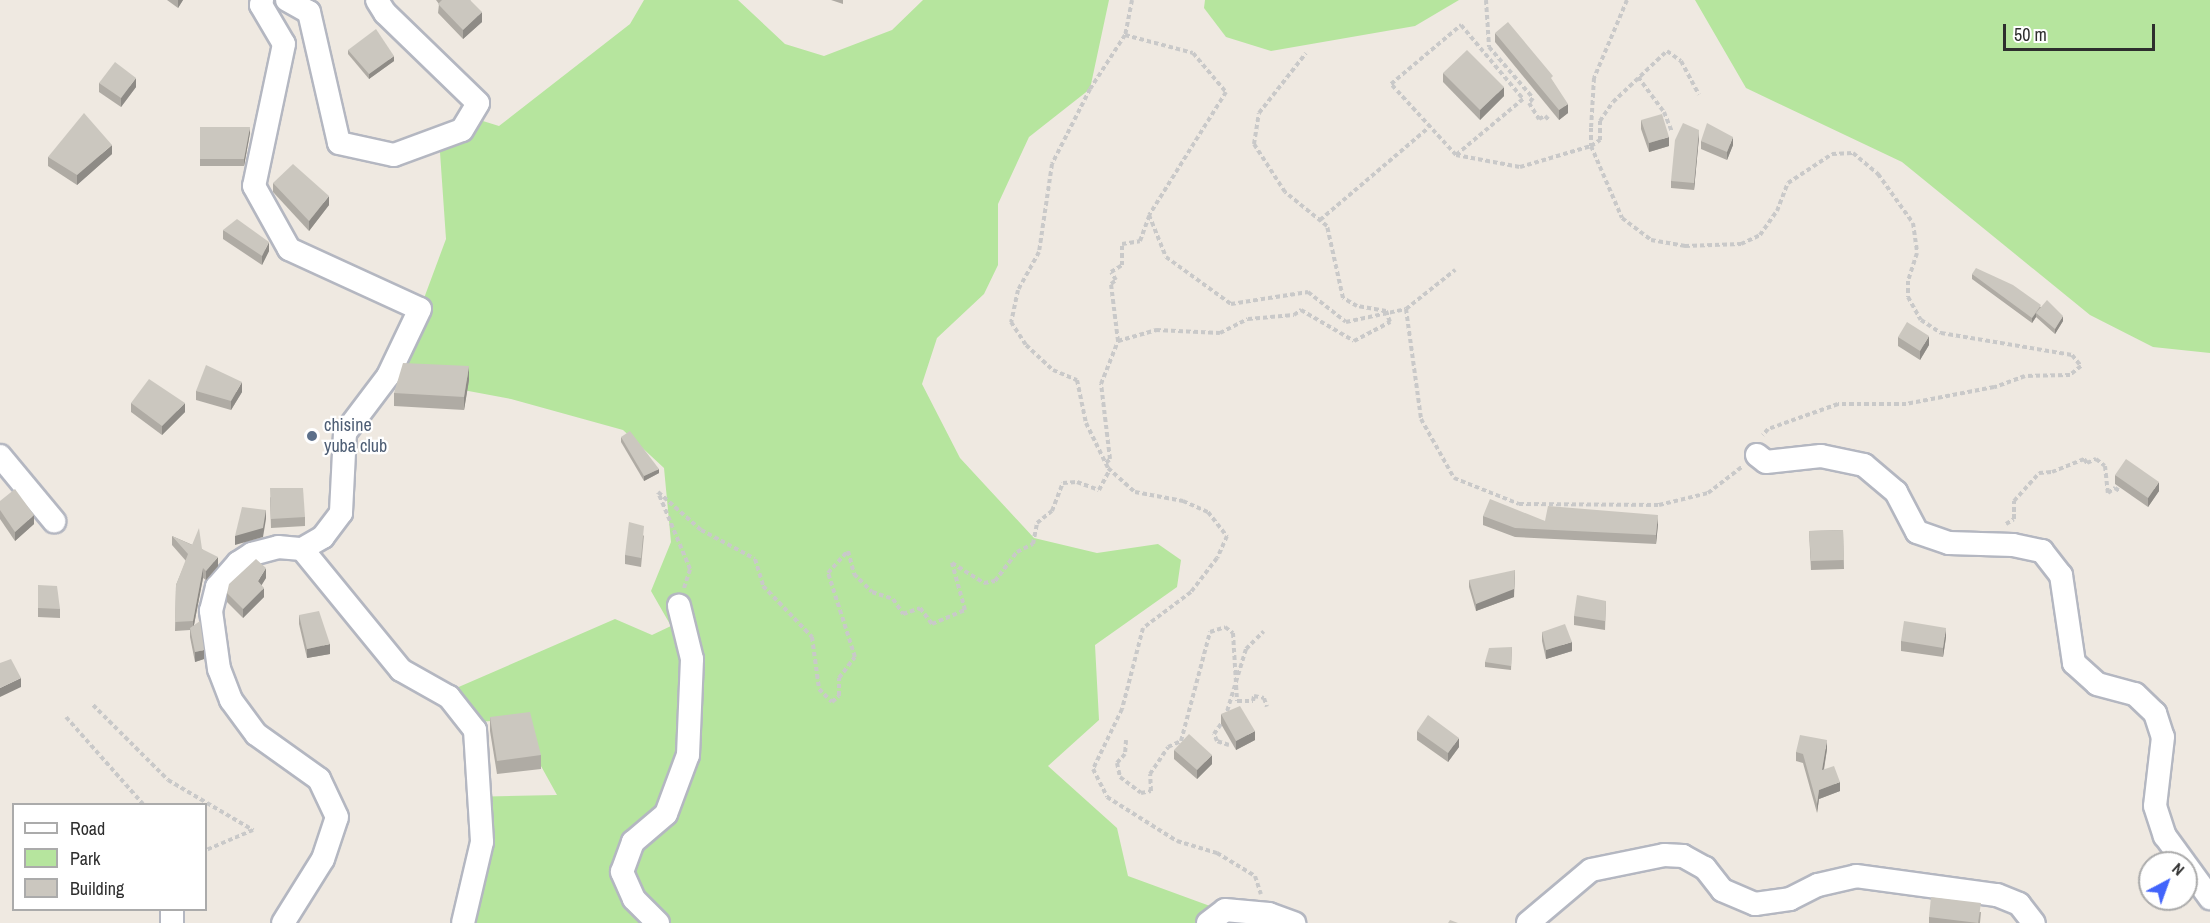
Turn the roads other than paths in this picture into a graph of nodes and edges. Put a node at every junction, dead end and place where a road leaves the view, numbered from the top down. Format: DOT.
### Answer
graph roads {
  1 [pos="262,0"];
  2 [pos="287,0"];
  3 [pos="377,0"];
  4 [pos="1757,455"];
  5 [pos="0,456"];
  6 [pos="54,521"];
  7 [pos="302,549"];
  8 [pos="679,606"];
  9 [pos="2210,898"];
  10 [pos="283,923"];
  11 [pos="463,923"];
  12 [pos="658,923"];
  13 [pos="1208,923"];
  14 [pos="1294,923"];
  15 [pos="1528,923"];
  16 [pos="2034,923"];
  1 -- 7 [label="street"];
  2 -- 3 [label="street"];
  4 -- 9 [label="street"];
  5 -- 6 [label="street"];
  7 -- 10 [label="street"];
  7 -- 11 [label="street"];
  8 -- 12 [label="street"];
  13 -- 14 [label="street"];
  15 -- 16 [label="street"];
}
